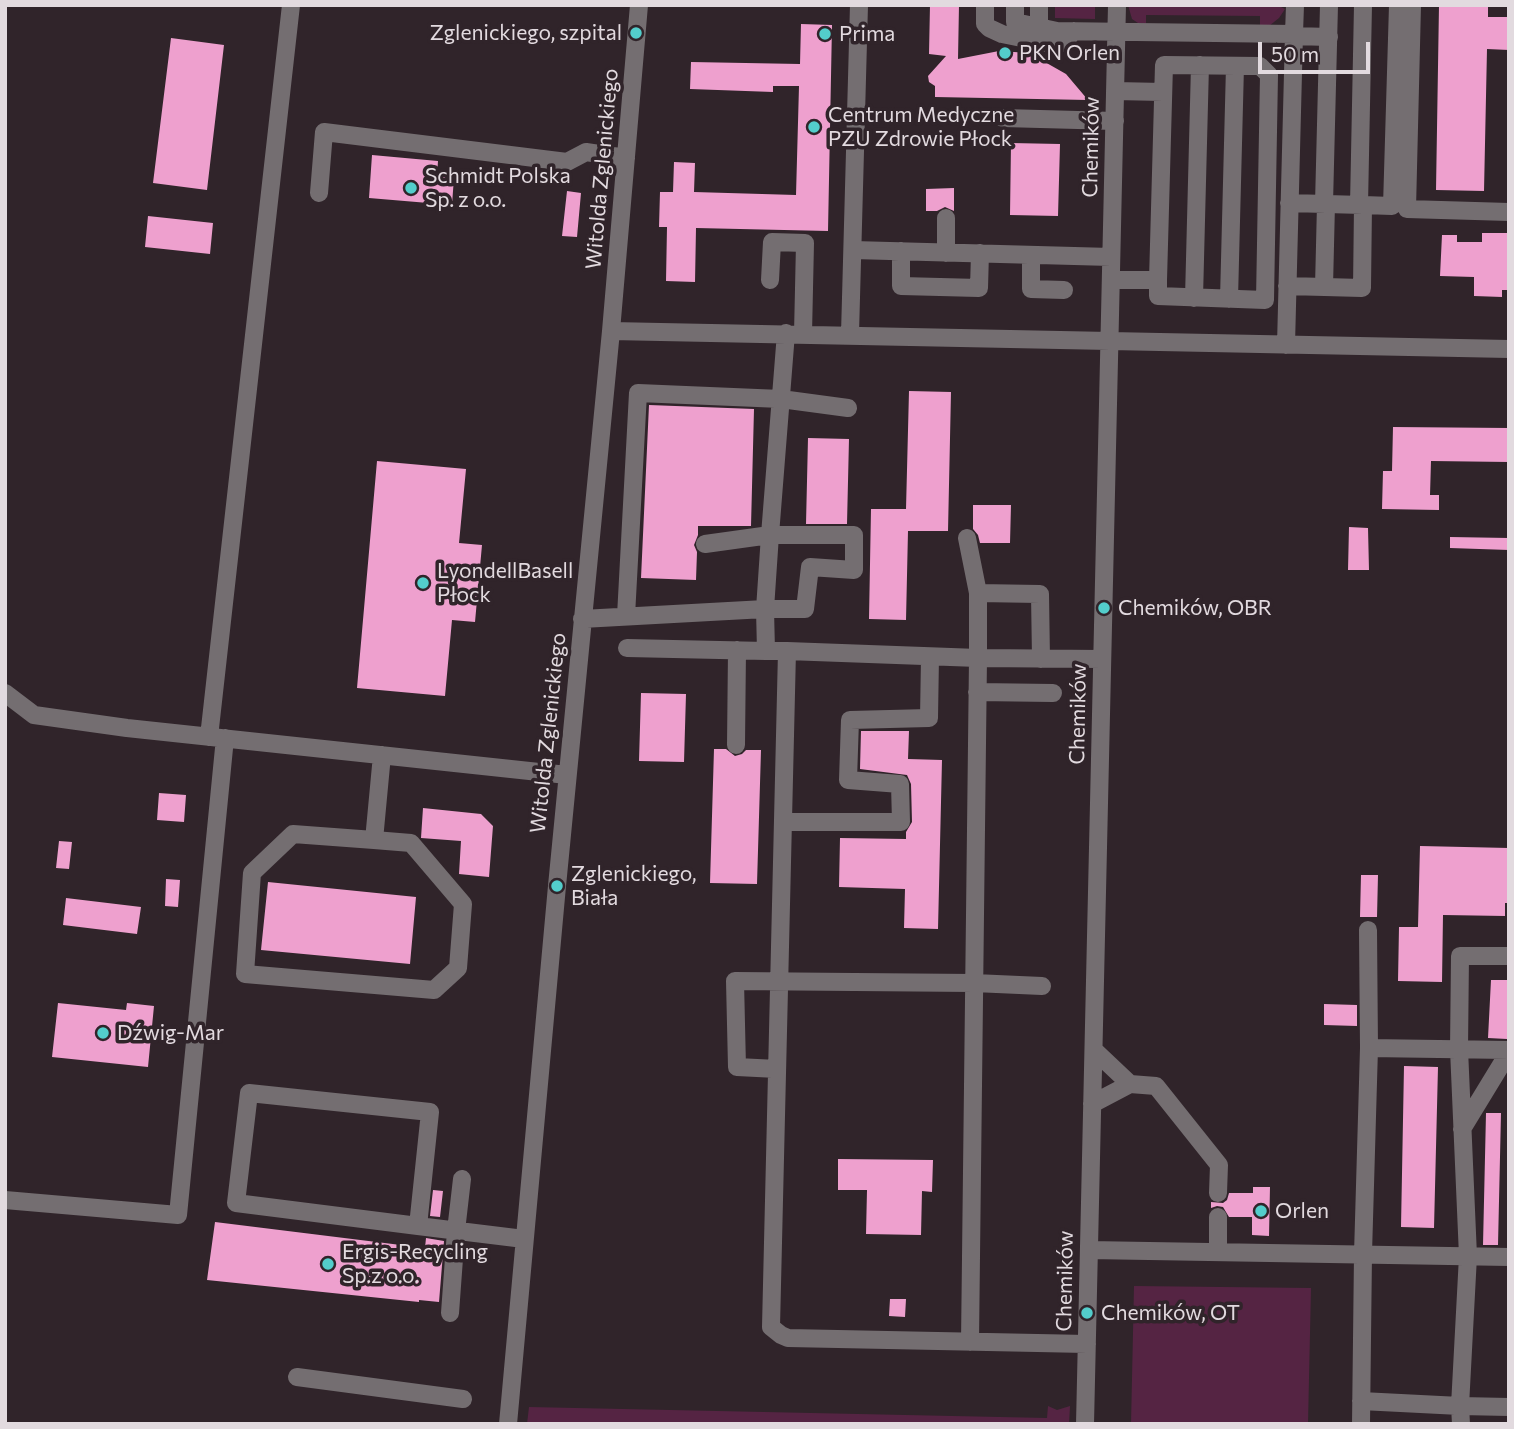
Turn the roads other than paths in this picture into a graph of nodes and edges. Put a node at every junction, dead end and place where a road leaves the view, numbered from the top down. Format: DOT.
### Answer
graph roads {
  1 [pos="291,5"];
  2 [pos="639,5"];
  3 [pos="859,5"];
  4 [pos="985,5"];
  5 [pos="1015,5"];
  6 [pos="1040,5"];
  7 [pos="1117,5"];
  8 [pos="1295,5"];
  9 [pos="1329,5"];
  10 [pos="1363,5"];
  11 [pos="1398,5"];
  12 [pos="1412,5"];
  13 [pos="1039,27"];
  14 [pos="1074,31"];
  15 [pos="1117,32"];
  16 [pos="1294,35"];
  17 [pos="1329,37"];
  18 [pos="1200,65"];
  19 [pos="1235,66"];
  20 [pos="1269,75"];
  21 [pos="1293,76"];
  22 [pos="1115,91"];
  23 [pos="1163,92"];
  24 [pos="1003,118"];
  25 [pos="1115,121"];
  26 [pos="626,158"];
  27 [pos="319,193"];
  28 [pos="1289,203"];
  29 [pos="1325,204"];
  30 [pos="1361,205"];
  31 [pos="1509,212"];
  32 [pos="946,218"];
  33 [pos="853,250"];
  34 [pos="901,251"];
  35 [pos="946,253"];
  36 [pos="980,253"];
  37 [pos="1031,254"];
  38 [pos="1111,257"];
  39 [pos="1111,279"];
  40 [pos="770,280"];
  41 [pos="1158,280"];
  42 [pos="1324,288"];
  43 [pos="1064,290"];
  44 [pos="1287,293"];
  45 [pos="1194,298"];
  46 [pos="1229,299"];
  47 [pos="1265,300"];
  48 [pos="611,331"];
  49 [pos="794,334"];
  50 [pos="850,334"];
  51 [pos="1109,342"];
  52 [pos="1286,345"];
  53 [pos="1509,349"];
  54 [pos="781,399"];
  55 [pos="848,408"];
  56 [pos="770,535"];
  57 [pos="967,538"];
  58 [pos="705,544"];
  59 [pos="978,593"];
  60 [pos="765,609"];
  61 [pos="626,616"];
  62 [pos="582,619"];
  63 [pos="627,648"];
  64 [pos="737,650"];
  65 [pos="766,651"];
  66 [pos="787,651"];
  67 [pos="930,657"];
  68 [pos="978,658"];
  69 [pos="1041,659"];
  70 [pos="1102,659"];
  71 [pos="977,692"];
  72 [pos="5,693"];
  73 [pos="1052,693"];
  74 [pos="217,737"];
  75 [pos="736,746"];
  76 [pos="382,755"];
  77 [pos="567,775"];
  78 [pos="783,822"];
  79 [pos="374,840"];
  80 [pos="1368,930"];
  81 [pos="1509,956"];
  82 [pos="779,983"];
  83 [pos="974,983"];
  84 [pos="1042,986"];
  85 [pos="1369,1048"];
  86 [pos="1459,1049"];
  87 [pos="1094,1050"];
  88 [pos="1509,1051"];
  89 [pos="777,1069"];
  90 [pos="1130,1084"];
  91 [pos="1092,1104"];
  92 [pos="1462,1129"];
  93 [pos="463,1179"];
  94 [pos="1218,1193"];
  95 [pos="5,1200"];
  96 [pos="1218,1217"];
  97 [pos="418,1226"];
  98 [pos="456,1231"];
  99 [pos="524,1239"];
  100 [pos="1089,1250"];
  101 [pos="1218,1252"];
  102 [pos="1363,1254"];
  103 [pos="1468,1256"];
  104 [pos="1509,1256"];
  105 [pos="450,1312"];
  106 [pos="970,1342"];
  107 [pos="1087,1344"];
  108 [pos="297,1377"];
  109 [pos="463,1399"];
  110 [pos="1361,1401"];
  111 [pos="1509,1406"];
  112 [pos="1460,1415"];
  113 [pos="508,1424"];
  114 [pos="1085,1424"];
  115 [pos="1361,1424"];
  1 -- 74 [label="street"];
  2 -- 26 [label="street, Witolda Zglenickiego"];
  3 -- 33 [label="street"];
  4 -- 14 [label="street"];
  5 -- 13 [label="street"];
  6 -- 13 [label="street"];
  7 -- 15 [label="street, Chemików"];
  8 -- 16 [label="street"];
  9 -- 17 [label="street"];
  10 -- 30 [label="street"];
  11 -- 30 [label="street"];
  12 -- 31 [label="street"];
  13 -- 14 [label="street"];
  14 -- 15 [label="street"];
  15 -- 16 [label="street"];
  15 -- 22 [label="street, Chemików"];
  16 -- 17 [label="street"];
  16 -- 21 [label="street"];
  17 -- 29 [label="street"];
  18 -- 19 [label="street"];
  18 -- 23 [label="street"];
  18 -- 45 [label="street"];
  19 -- 20 [label="street"];
  19 -- 46 [label="street"];
  20 -- 21 [label="street"];
  20 -- 47 [label="street"];
  21 -- 28 [label="street"];
  22 -- 23 [label="street"];
  22 -- 25 [label="street, Chemików"];
  23 -- 41 [label="street"];
  24 -- 25 [label="street"];
  25 -- 38 [label="street, Chemików"];
  26 -- 27 [label="street"];
  26 -- 48 [label="street, Witolda Zglenickiego"];
  28 -- 29 [label="street"];
  28 -- 44 [label="street"];
  29 -- 30 [label="street"];
  29 -- 42 [label="street"];
  30 -- 42 [label="street"];
  32 -- 35 [label="street"];
  33 -- 34 [label="street"];
  33 -- 50 [label="street"];
  34 -- 35 [label="street"];
  34 -- 36 [label="street"];
  35 -- 36 [label="street"];
  36 -- 37 [label="street"];
  37 -- 38 [label="street"];
  37 -- 43 [label="street"];
  38 -- 39 [label="street, Chemików"];
  39 -- 41 [label="street"];
  39 -- 51 [label="street, Chemików"];
  40 -- 49 [label="street"];
  41 -- 45 [label="street"];
  42 -- 44 [label="street"];
  44 -- 47 [label="street"];
  44 -- 52 [label="street"];
  45 -- 46 [label="street"];
  46 -- 47 [label="street"];
  48 -- 49 [label="street"];
  48 -- 62 [label="street, Witolda Zglenickiego"];
  49 -- 50 [label="street"];
  49 -- 54 [label="street"];
  50 -- 51 [label="street"];
  51 -- 52 [label="street"];
  51 -- 70 [label="street, Chemików"];
  52 -- 53 [label="street"];
  54 -- 55 [label="street"];
  54 -- 56 [label="street"];
  54 -- 61 [label="street"];
  56 -- 58 [label="street"];
  56 -- 60 [label="street"];
  56 -- 60 [label="street"];
  57 -- 59 [label="street"];
  59 -- 68 [label="street"];
  59 -- 69 [label="street"];
  60 -- 61 [label="street"];
  60 -- 65 [label="street"];
  61 -- 62 [label="street"];
  62 -- 77 [label="street, Witolda Zglenickiego"];
  63 -- 64 [label="street"];
  64 -- 65 [label="street"];
  64 -- 75 [label="street"];
  65 -- 66 [label="street"];
  66 -- 67 [label="street"];
  66 -- 78 [label="street"];
  67 -- 68 [label="street"];
  67 -- 78 [label="street"];
  68 -- 69 [label="street"];
  68 -- 71 [label="street"];
  69 -- 70 [label="street"];
  70 -- 87 [label="street, Chemików"];
  71 -- 73 [label="street"];
  71 -- 83 [label="street"];
  72 -- 74 [label="street"];
  74 -- 76 [label="street"];
  74 -- 95 [label="street"];
  76 -- 77 [label="street"];
  76 -- 79 [label="street"];
  77 -- 99 [label="street, Witolda Zglenickiego"];
  78 -- 82 [label="street"];
  79 -- 79 [label="street"];
  80 -- 85 [label="street"];
  81 -- 86 [label="street"];
  82 -- 83 [label="street"];
  82 -- 89 [label="street"];
  82 -- 89 [label="street"];
  83 -- 84 [label="street"];
  83 -- 106 [label="street"];
  85 -- 86 [label="street"];
  85 -- 102 [label="street"];
  86 -- 88 [label="street"];
  86 -- 92 [label="street"];
  87 -- 90 [label="street"];
  87 -- 91 [label="street, Chemików"];
  88 -- 92 [label="street"];
  89 -- 106 [label="street"];
  90 -- 91 [label="street"];
  90 -- 94 [label="street"];
  91 -- 100 [label="street, Chemików"];
  92 -- 103 [label="street"];
  93 -- 98 [label="street"];
  96 -- 101 [label="street"];
  97 -- 97 [label="street"];
  97 -- 98 [label="street"];
  98 -- 99 [label="street"];
  98 -- 105 [label="street"];
  99 -- 113 [label="street, Witolda Zglenickiego"];
  100 -- 101 [label="street"];
  100 -- 107 [label="street, Chemików"];
  101 -- 102 [label="street"];
  102 -- 103 [label="street"];
  102 -- 110 [label="street"];
  103 -- 104 [label="street"];
  103 -- 112 [label="street"];
  106 -- 107 [label="street"];
  107 -- 114 [label="street, Chemików"];
  108 -- 109 [label="street"];
  110 -- 112 [label="street"];
  110 -- 115 [label="street"];
  111 -- 112 [label="street"];
}
